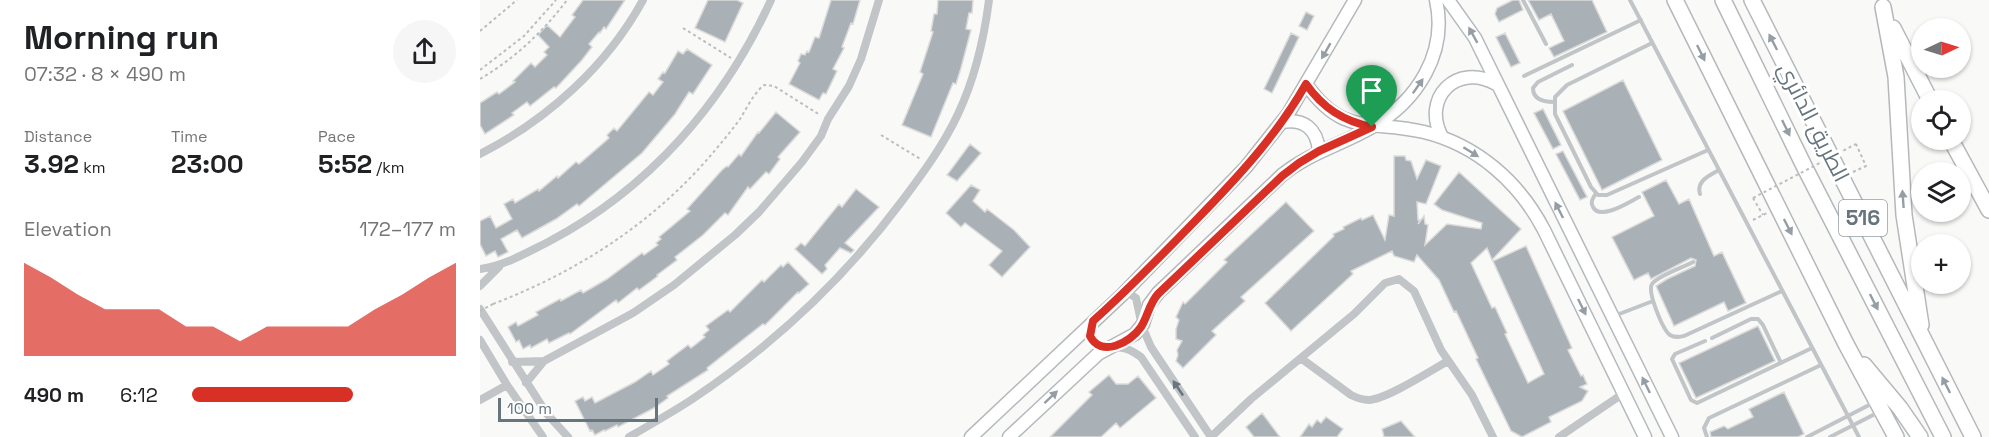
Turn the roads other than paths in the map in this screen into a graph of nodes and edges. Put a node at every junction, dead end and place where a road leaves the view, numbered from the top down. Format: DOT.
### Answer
graph roads {
  1 [pos="643,0"];
  2 [pos="771,0"];
  3 [pos="879,0"];
  4 [pos="989,0"];
  5 [pos="1355,0"];
  6 [pos="1436,0"];
  7 [pos="1448,0"];
  8 [pos="1523,0"];
  9 [pos="1630,0"];
  10 [pos="1675,0"];
  11 [pos="1723,0"];
  12 [pos="1752,0"];
  13 [pos="1881,4"];
  14 [pos="1641,20"];
  15 [pos="1652,43"];
  16 [pos="1546,44"];
  17 [pos="1572,65"];
  18 [pos="1524,76"];
  19 [pos="1306,84"];
  20 [pos="1496,84"];
  21 [pos="1925,90"];
  22 [pos="1554,102"];
  23 [pos="1282,122"];
  24 [pos="1372,127"];
  25 [pos="1443,137"];
  26 [pos="1708,150"];
  27 [pos="1956,150"];
  28 [pos="1319,151"];
  29 [pos="480,154"];
  30 [pos="1719,170"];
  31 [pos="1596,193"];
  32 [pos="1700,194"];
  33 [pos="1639,197"];
  34 [pos="1989,210"];
  35 [pos="1693,262"];
  36 [pos="502,264"];
  37 [pos="480,270"];
  38 [pos="480,285"];
  39 [pos="1782,291"];
  40 [pos="1122,295"];
  41 [pos="1653,301"];
  42 [pos="480,310"];
  43 [pos="1612,316"];
  44 [pos="1093,321"];
  45 [pos="1142,326"];
  46 [pos="492,329"];
  47 [pos="480,338"];
  48 [pos="1712,338"];
  49 [pos="1705,340"];
  50 [pos="1923,340"];
  51 [pos="1846,344"];
  52 [pos="1109,348"];
  53 [pos="1812,348"];
  54 [pos="1302,359"];
  55 [pos="544,361"];
  56 [pos="1448,361"];
  57 [pos="512,362"];
  58 [pos="1781,363"];
  59 [pos="1821,365"];
  60 [pos="526,383"];
  61 [pos="507,385"];
  62 [pos="1624,393"];
  63 [pos="480,400"];
  64 [pos="1880,406"];
  65 [pos="1849,416"];
  66 [pos="1853,425"];
  67 [pos="543,437"];
  68 [pos="568,437"];
  69 [pos="629,437"];
  70 [pos="971,437"];
  71 [pos="1009,437"];
  72 [pos="1195,437"];
  73 [pos="1211,437"];
  74 [pos="1493,437"];
  75 [pos="1559,437"];
  76 [pos="1646,437"];
  77 [pos="1672,437"];
  78 [pos="1707,437"];
  79 [pos="1807,437"];
  80 [pos="1830,437"];
  81 [pos="1859,437"];
  82 [pos="1896,437"];
  83 [pos="1920,437"];
  84 [pos="1943,437"];
  85 [pos="1973,437"];
  1 -- 29 [label="street"];
  2 -- 36 [label="street"];
  3 -- 55 [label="street"];
  4 -- 69 [label="street"];
  5 -- 19 [label="street, one-way"];
  24 -- 6 [label="street, one-way"];
  20 -- 7 [label="street, one-way"];
  8 -- 16 [label="lane"];
  9 -- 14 [label="lane"];
  10 -- 51 [label="highway, one-way"];
  11 -- 84 [label="highway, الطريق الدائري / 516, one-way"];
  50 -- 12 [label="highway, الطريق الدائري / 516, one-way"];
  13 -- 21 [label="highway"];
  50 -- 13 [label="highway, one-way"];
  14 -- 15 [label="lane"];
  14 -- 18 [label="lane"];
  15 -- 22 [label="lane"];
  15 -- 26 [label="lane"];
  17 -- 22 [label="lane"];
  19 -- 23 [label="street"];
  19 -- 24 [label="street"];
  20 -- 25 [label="street"];
  43 -- 20 [label="street, one-way"];
  22 -- 31 [label="lane"];
  23 -- 28 [label="street"];
  23 -- 40 [label="street"];
  24 -- 25 [label="street"];
  24 -- 28 [label="street"];
  25 -- 62 [label="street, one-way"];
  26 -- 30 [label="lane"];
  26 -- 31 [label="lane"];
  27 -- 34 [label="highway"];
  28 -- 45 [label="street"];
  30 -- 32 [label="lane"];
  30 -- 39 [label="lane"];
  31 -- 33 [label="lane"];
  35 -- 41 [label="lane"];
  36 -- 37 [label="street"];
  36 -- 38 [label="street"];
  39 -- 41 [label="lane"];
  39 -- 53 [label="lane"];
  40 -- 44 [label="street"];
  40 -- 45 [label="street"];
  41 -- 43 [label="lane"];
  42 -- 46 [label="street"];
  77 -- 43 [label="street, one-way"];
  44 -- 52 [label="street"];
  44 -- 70 [label="street"];
  45 -- 52 [label="street"];
  73 -- 45 [label="street, one-way"];
  46 -- 47 [label="street"];
  46 -- 57 [label="street"];
  47 -- 61 [label="street"];
  48 -- 58 [label="lane"];
  49 -- 58 [label="lane"];
  85 -- 50 [label="highway, الطريق الدائري / 516, one-way"];
  51 -- 64 [label="highway"];
  51 -- 83 [label="highway"];
  71 -- 52 [label="street, one-way"];
  52 -- 72 [label="street"];
  53 -- 58 [label="lane"];
  53 -- 59 [label="lane"];
  54 -- 56 [label="street"];
  54 -- 56 [label="street"];
  54 -- 73 [label="street"];
  55 -- 57 [label="street"];
  55 -- 60 [label="street"];
  56 -- 74 [label="street"];
  57 -- 60 [label="street"];
  59 -- 65 [label="lane"];
  59 -- 78 [label="lane"];
  60 -- 68 [label="street"];
  61 -- 63 [label="street"];
  61 -- 67 [label="street"];
  62 -- 75 [label="street"];
  62 -- 76 [label="street"];
  64 -- 65 [label="lane"];
  64 -- 66 [label="lane"];
  64 -- 82 [label="highway"];
  65 -- 66 [label="lane"];
  65 -- 79 [label="lane"];
  66 -- 80 [label="lane"];
  66 -- 81 [label="lane"];
}
